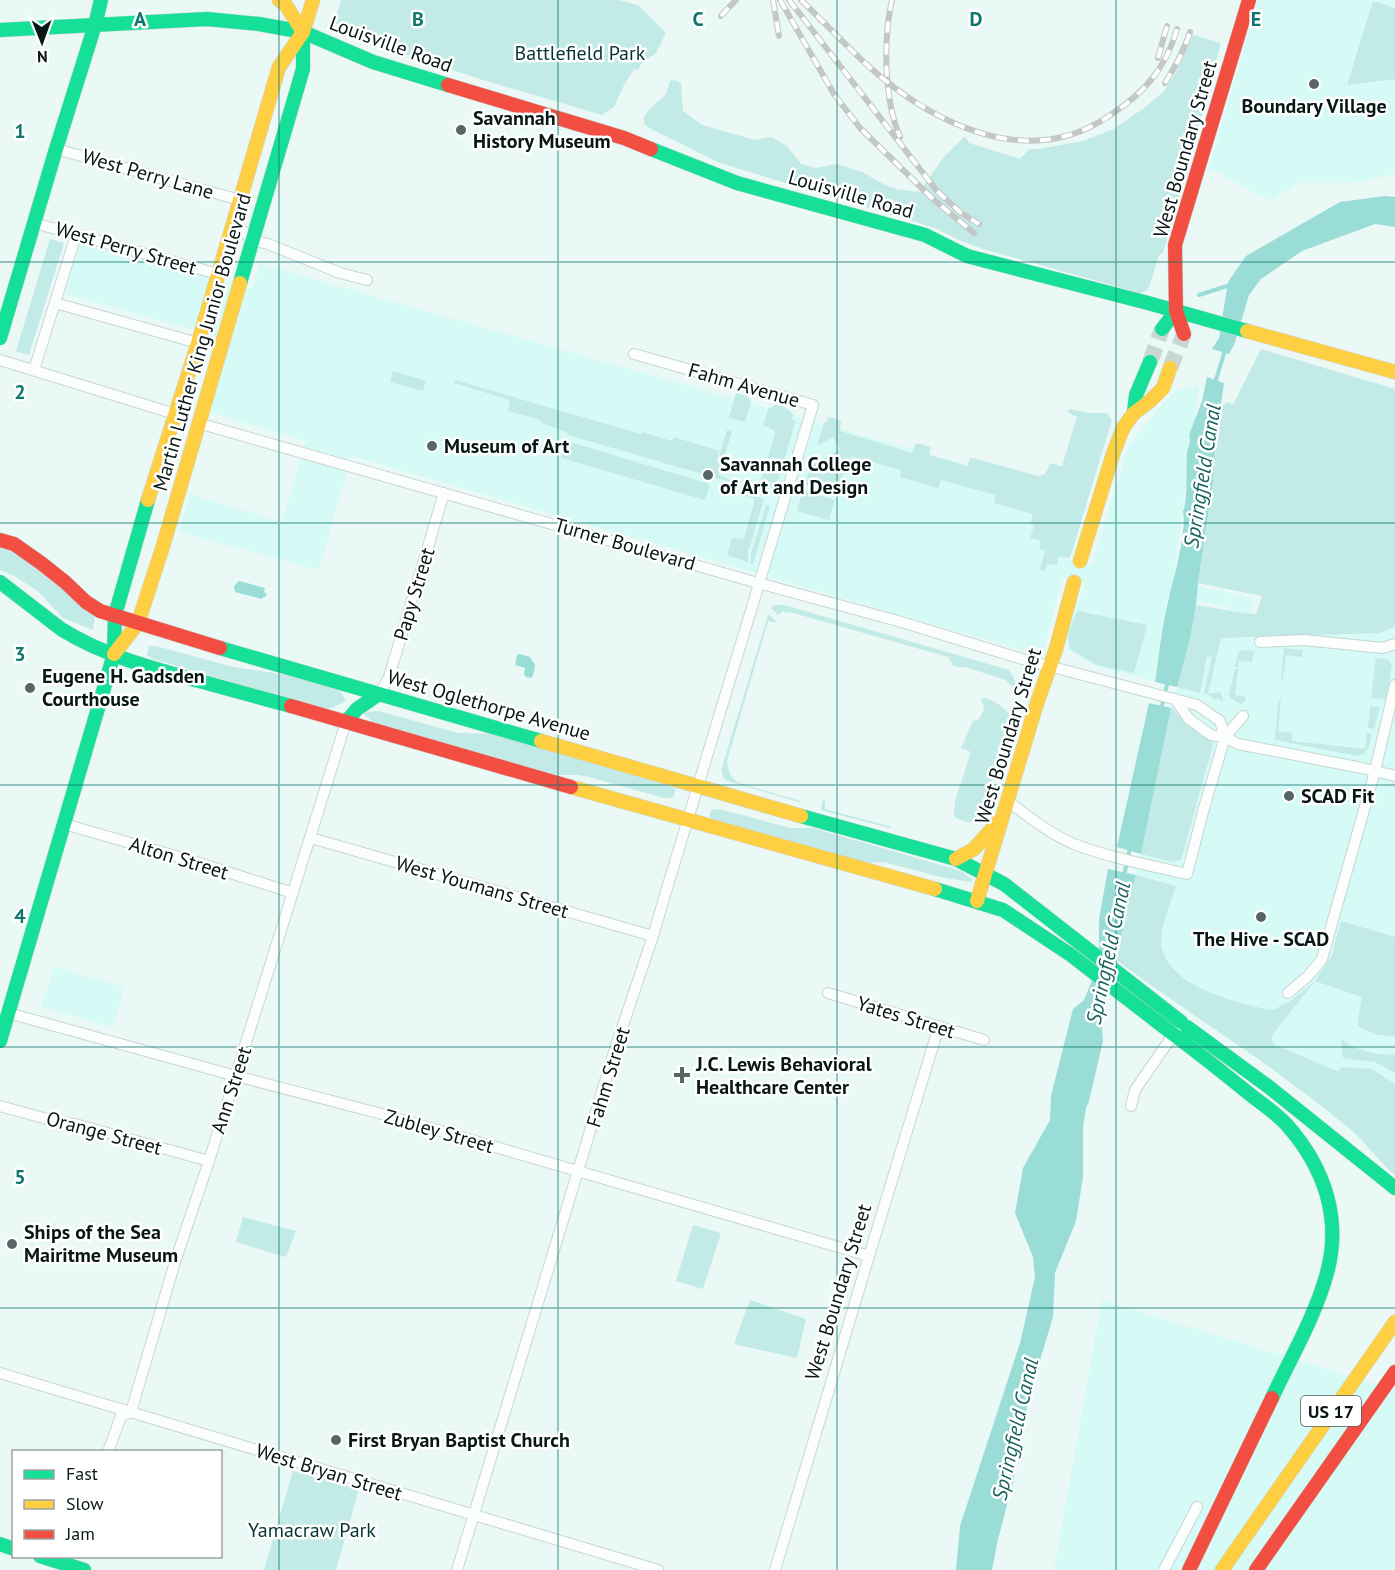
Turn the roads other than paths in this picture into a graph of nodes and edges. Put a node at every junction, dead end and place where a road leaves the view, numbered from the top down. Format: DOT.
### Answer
graph roads {
  1 [pos="101,0"];
  2 [pos="279,0"];
  3 [pos="313,0"];
  4 [pos="1249,0"];
  5 [pos="94,25"];
  6 [pos="0,30"];
  7 [pos="303,32"];
  8 [pos="56,149"];
  9 [pos="240,200"];
  10 [pos="233,221"];
  11 [pos="34,222"];
  12 [pos="76,235"];
  13 [pos="252,240"];
  14 [pos="218,274"];
  15 [pos="367,280"];
  16 [pos="55,303"];
  17 [pos="1176,311"];
  18 [pos="1162,329"];
  19 [pos="1184,334"];
  20 [pos="0,338"];
  21 [pos="198,343"];
  22 [pos="634,354"];
  23 [pos="0,360"];
  24 [pos="1150,362"];
  25 [pos="1170,368"];
  26 [pos="34,370"];
  27 [pos="1395,372"];
  28 [pos="1134,412"];
  29 [pos="175,414"];
  30 [pos="198,423"];
  31 [pos="444,493"];
  32 [pos="0,540"];
  33 [pos="1080,561"];
  34 [pos="0,582"];
  35 [pos="1074,582"];
  36 [pos="758,583"];
  37 [pos="115,615"];
  38 [pos="138,623"];
  39 [pos="1260,642"];
  40 [pos="1395,644"];
  41 [pos="114,654"];
  42 [pos="1051,666"];
  43 [pos="1395,685"];
  44 [pos="380,694"];
  45 [pos="1175,699"];
  46 [pos="1243,716"];
  47 [pos="346,722"];
  48 [pos="1226,737"];
  49 [pos="1375,771"];
  50 [pos="1395,776"];
  51 [pos="698,785"];
  52 [pos="1008,801"];
  53 [pos="1003,816"];
  54 [pos="687,820"];
  55 [pos="64,824"];
  56 [pos="311,838"];
  57 [pos="956,859"];
  58 [pos="985,874"];
  59 [pos="293,893"];
  60 [pos="977,901"];
  61 [pos="653,936"];
  62 [pos="828,993"];
  63 [pos="1288,993"];
  64 [pos="8,1013"];
  65 [pos="939,1026"];
  66 [pos="1177,1028"];
  67 [pos="984,1040"];
  68 [pos="0,1041"];
  69 [pos="236,1076"];
  70 [pos="0,1106"];
  71 [pos="1131,1106"];
  72 [pos="209,1161"];
  73 [pos="579,1172"];
  74 [pos="1395,1188"];
  75 [pos="868,1256"];
  76 [pos="1395,1322"];
  77 [pos="1395,1372"];
  78 [pos="0,1373"];
  79 [pos="131,1412"];
  80 [pos="109,1450"];
  81 [pos="1197,1507"];
  82 [pos="474,1515"];
  83 [pos="45,1558"];
  84 [pos="78,1564"];
  85 [pos="457,1570"];
  86 [pos="658,1570"];
  87 [pos="775,1570"];
  88 [pos="1164,1570"];
  89 [pos="1189,1570"];
  90 [pos="1222,1570"];
  91 [pos="1256,1570"];
  1 -- 5 [label="main road"];
  2 -- 7 [label="main road"];
  3 -- 7 [label="main road, Martin Luther King Junior Boulevard"];
  4 -- 17 [label="main road, West Boundary Street"];
  5 -- 6 [label="main road, Louisville Road"];
  5 -- 7 [label="main road, Louisville Road"];
  5 -- 8 [label="main road"];
  7 -- 9 [label="main road, Martin Luther King Junior Boulevard"];
  7 -- 13 [label="main road, Martin Luther King Junior Boulevard"];
  7 -- 17 [label="main road, Louisville Road"];
  8 -- 9 [label="street, West Perry Lane"];
  8 -- 11 [label="main road"];
  9 -- 10 [label="main road, Martin Luther King Junior Boulevard"];
  10 -- 13 [label="street"];
  10 -- 14 [label="main road, Martin Luther King Junior Boulevard"];
  11 -- 12 [label="street, West Perry Street"];
  11 -- 20 [label="main road"];
  12 -- 14 [label="street, West Perry Street"];
  12 -- 16 [label="street"];
  13 -- 15 [label="street"];
  13 -- 30 [label="main road, Martin Luther King Junior Boulevard"];
  14 -- 21 [label="main road, Martin Luther King Junior Boulevard"];
  16 -- 21 [label="street"];
  16 -- 26 [label="street"];
  17 -- 18 [label="main road"];
  17 -- 19 [label="main road, West Boundary Street"];
  17 -- 27 [label="main road, Louisville Road"];
  21 -- 29 [label="main road, Martin Luther King Junior Boulevard"];
  22 -- 36 [label="street, Fahm Avenue"];
  23 -- 26 [label="street"];
  24 -- 28 [label="main road"];
  25 -- 28 [label="main road"];
  26 -- 29 [label="street"];
  28 -- 33 [label="main road"];
  29 -- 37 [label="main road, Martin Luther King Junior Boulevard"];
  30 -- 31 [label="street, Turner Boulevard"];
  30 -- 38 [label="main road, Martin Luther King Junior Boulevard"];
  31 -- 36 [label="street, Turner Boulevard"];
  31 -- 44 [label="street, Papy Street"];
  32 -- 37 [label="main road, West Oglethorpe Avenue"];
  34 -- 41 [label="main road"];
  35 -- 42 [label="main road, West Boundary Street"];
  36 -- 42 [label="street, Turner Boulevard"];
  36 -- 51 [label="street, Fahm Street"];
  37 -- 38 [label="main road, West Oglethorpe Avenue"];
  37 -- 41 [label="main road, Martin Luther King Junior Boulevard"];
  38 -- 41 [label="main road, Martin Luther King Junior Boulevard"];
  38 -- 44 [label="main road, West Oglethorpe Avenue"];
  39 -- 40 [label="street"];
  41 -- 47 [label="main road"];
  41 -- 55 [label="main road, Martin Luther King Junior Boulevard"];
  42 -- 45 [label="street, Turner Boulevard"];
  42 -- 52 [label="main road, West Boundary Street"];
  43 -- 49 [label="street"];
  44 -- 47 [label="main road"];
  44 -- 51 [label="main road, West Oglethorpe Avenue"];
  45 -- 48 [label="street"];
  45 -- 48 [label="street, Turner Boulevard"];
  46 -- 48 [label="street"];
  47 -- 54 [label="main road"];
  47 -- 56 [label="street, Ann Street"];
  48 -- 49 [label="street"];
  48 -- 52 [label="street"];
  49 -- 50 [label="street"];
  49 -- 63 [label="street"];
  51 -- 54 [label="street, Fahm Street"];
  51 -- 57 [label="main road, West Oglethorpe Avenue"];
  52 -- 53 [label="main road, West Boundary Street"];
  53 -- 57 [label="main road"];
  53 -- 58 [label="main road, West Boundary Street"];
  54 -- 60 [label="main road"];
  54 -- 61 [label="street, Fahm Street"];
  55 -- 59 [label="street, Alton Street"];
  55 -- 64 [label="main road, Martin Luther King Junior Boulevard"];
  56 -- 59 [label="street, Ann Street"];
  56 -- 61 [label="street, West Youmans Street"];
  57 -- 58 [label="main road, West Oglethorpe Avenue"];
  58 -- 60 [label="main road, West Boundary Street"];
  58 -- 66 [label="main road, West Oglethorpe Avenue"];
  59 -- 69 [label="street, Ann Street"];
  60 -- 66 [label="main road"];
  61 -- 73 [label="street, Fahm Street"];
  62 -- 65 [label="street, Yates Street"];
  64 -- 68 [label="main road, Martin Luther King Junior Boulevard"];
  64 -- 69 [label="street, Zubley Street"];
  65 -- 67 [label="street, Yates Street"];
  65 -- 75 [label="street, West Boundary Street"];
  66 -- 71 [label="street"];
  66 -- 74 [label="main road"];
  66 -- 89 [label="main road"];
  69 -- 72 [label="street, Ann Street"];
  69 -- 73 [label="street, Zubley Street"];
  70 -- 72 [label="street, Orange Street"];
  72 -- 79 [label="street, Ann Street"];
  73 -- 75 [label="street, Zubley Street"];
  73 -- 82 [label="street, Fahm Street"];
  75 -- 87 [label="street, West Boundary Street"];
  76 -- 90 [label="main road, US 17"];
  77 -- 91 [label="main road, US 17"];
  78 -- 79 [label="street, West Bryan Street"];
  79 -- 80 [label="street, Ann Street"];
  79 -- 82 [label="street, West Bryan Street"];
  81 -- 88 [label="street"];
  82 -- 85 [label="street, Fahm Street"];
  82 -- 86 [label="street, West Bryan Street"];
  83 -- 84 [label="main road"];
}
